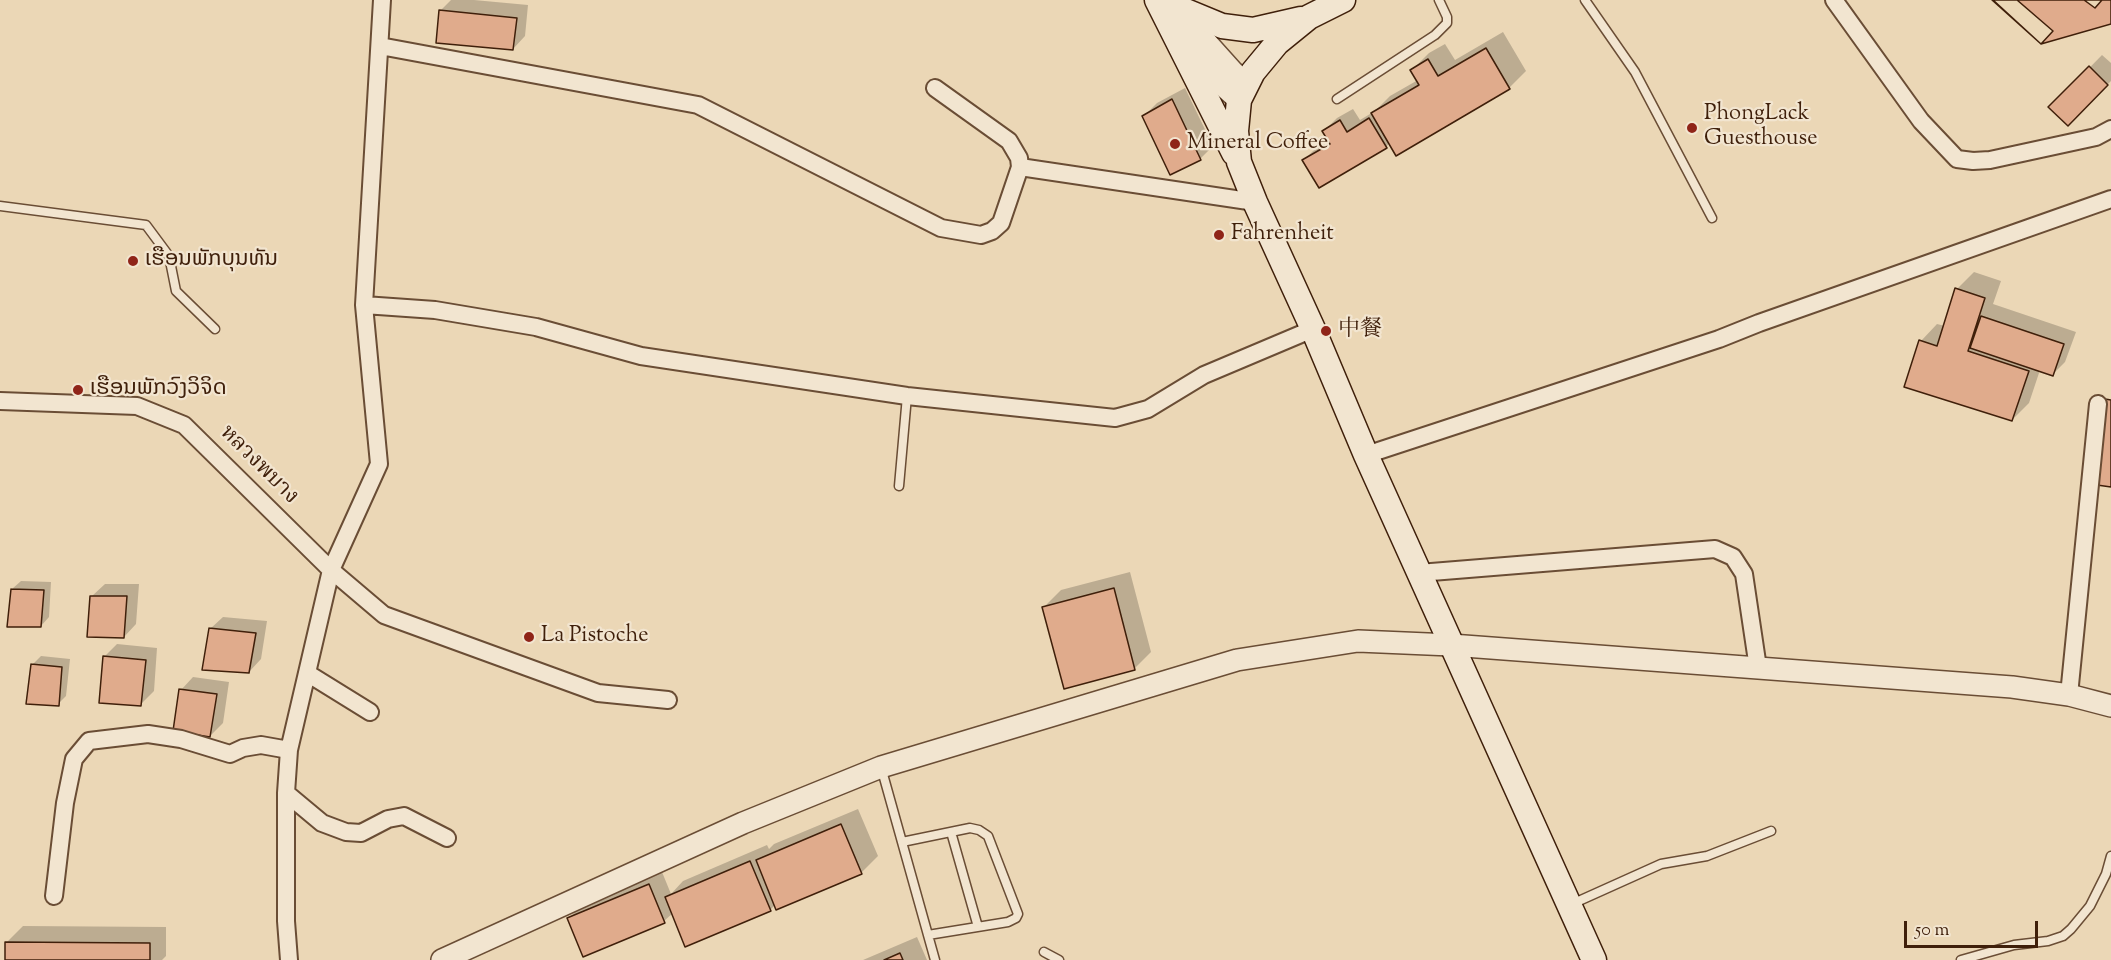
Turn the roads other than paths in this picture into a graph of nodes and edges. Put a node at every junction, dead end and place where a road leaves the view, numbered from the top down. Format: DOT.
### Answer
graph roads {
  1 [pos="382,0"];
  2 [pos="1343,0"];
  3 [pos="1439,0"];
  4 [pos="1585,0"];
  5 [pos="1834,0"];
  6 [pos="1166,2"];
  7 [pos="1310,17"];
  8 [pos="380,46"];
  9 [pos="935,88"];
  10 [pos="1243,91"];
  11 [pos="1337,99"];
  12 [pos="2111,129"];
  13 [pos="1239,162"];
  14 [pos="1020,167"];
  15 [pos="2111,199"];
  16 [pos="1255,202"];
  17 [pos="0,206"];
  18 [pos="1712,218"];
  19 [pos="364,305"];
  20 [pos="1313,328"];
  21 [pos="215,329"];
  22 [pos="907,396"];
  23 [pos="0,400"];
  24 [pos="2098,404"];
  25 [pos="1366,455"];
  26 [pos="899,486"];
  27 [pos="331,570"];
  28 [pos="1419,573"];
  29 [pos="1451,645"];
  30 [pos="1758,668"];
  31 [pos="307,673"];
  32 [pos="2069,695"];
  33 [pos="668,700"];
  34 [pos="2111,706"];
  35 [pos="370,712"];
  36 [pos="288,750"];
  37 [pos="881,767"];
  38 [pos="286,793"];
  39 [pos="1771,831"];
  40 [pos="951,832"];
  41 [pos="447,838"];
  42 [pos="902,842"];
  43 [pos="2111,856"];
  44 [pos="54,896"];
  45 [pos="1568,905"];
  46 [pos="978,927"];
  47 [pos="928,935"];
  48 [pos="1044,952"];
  49 [pos="289,960"];
  50 [pos="442,960"];
  51 [pos="935,960"];
  52 [pos="1059,960"];
  53 [pos="1594,960"];
  54 [pos="1961,960"];
  1 -- 8 [label="street"];
  2 -- 7 [label="main road"];
  3 -- 11 [label="lane"];
  4 -- 18 [label="lane"];
  5 -- 12 [label="street"];
  6 -- 7 [label="main road"];
  6 -- 10 [label="street"];
  6 -- 13 [label="main road"];
  7 -- 10 [label="main road"];
  8 -- 14 [label="street"];
  8 -- 19 [label="street"];
  9 -- 14 [label="street"];
  10 -- 13 [label="main road"];
  13 -- 16 [label="main road"];
  14 -- 16 [label="street"];
  15 -- 25 [label="street"];
  16 -- 20 [label="main road"];
  17 -- 21 [label="lane"];
  19 -- 22 [label="street"];
  19 -- 27 [label="street"];
  20 -- 22 [label="street"];
  20 -- 25 [label="main road"];
  22 -- 26 [label="lane"];
  23 -- 27 [label="street, หลวงพบาง"];
  24 -- 32 [label="street"];
  25 -- 28 [label="main road"];
  27 -- 31 [label="street"];
  27 -- 33 [label="street, หลวงพบาง"];
  28 -- 29 [label="main road"];
  28 -- 30 [label="street"];
  29 -- 30 [label="street"];
  29 -- 37 [label="street"];
  29 -- 45 [label="main road"];
  30 -- 32 [label="street"];
  31 -- 35 [label="street"];
  31 -- 36 [label="street"];
  32 -- 34 [label="street"];
  36 -- 38 [label="street"];
  36 -- 44 [label="street"];
  37 -- 42 [label="lane"];
  37 -- 50 [label="street"];
  38 -- 41 [label="street"];
  38 -- 49 [label="street"];
  39 -- 45 [label="lane"];
  40 -- 42 [label="lane"];
  40 -- 46 [label="lane"];
  40 -- 46 [label="lane"];
  42 -- 47 [label="lane"];
  43 -- 54 [label="lane"];
  45 -- 53 [label="main road"];
  46 -- 47 [label="lane"];
  47 -- 51 [label="lane"];
  48 -- 52 [label="lane"];
}
